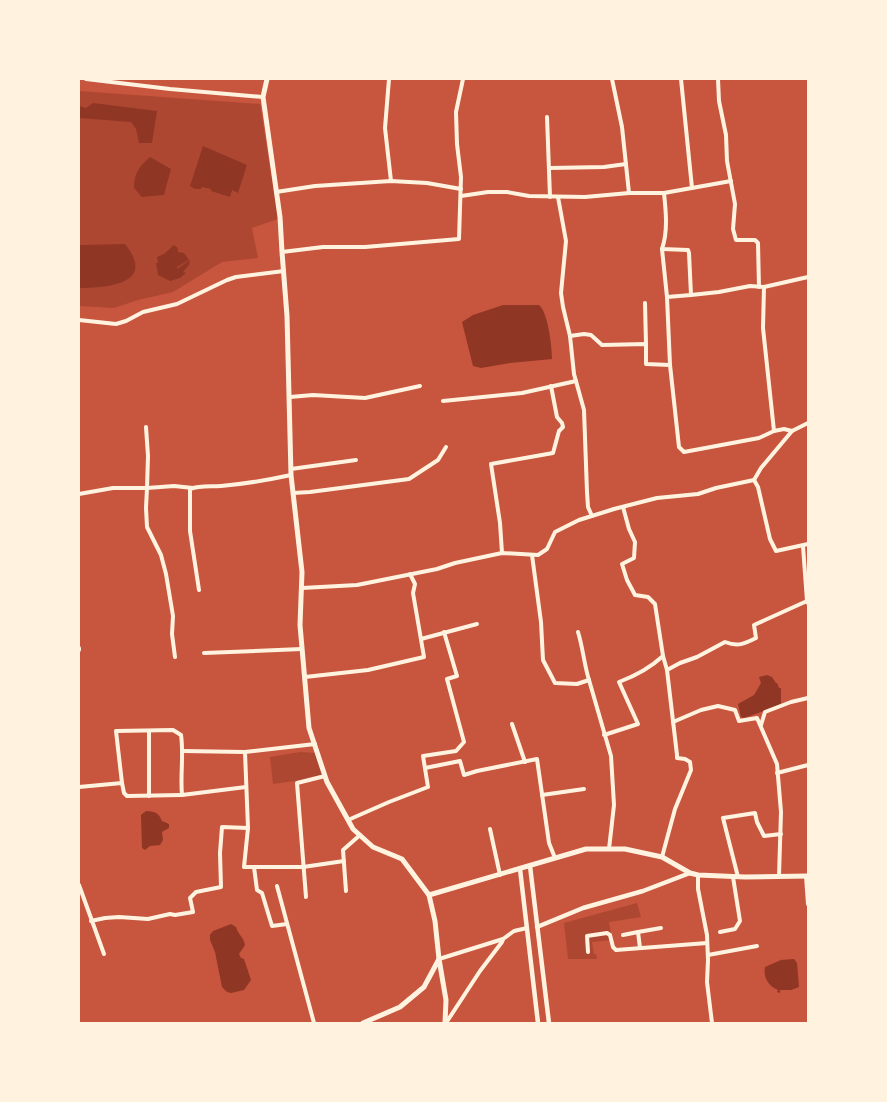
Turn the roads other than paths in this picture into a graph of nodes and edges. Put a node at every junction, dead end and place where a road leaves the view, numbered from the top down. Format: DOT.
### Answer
graph roads {
  1 [pos="86,79"];
  2 [pos="267,79"];
  3 [pos="389,79"];
  4 [pos="464,79"];
  5 [pos="612,79"];
  6 [pos="681,79"];
  7 [pos="718,79"];
  8 [pos="263,97"];
  9 [pos="547,117"];
  10 [pos="626,164"];
  11 [pos="550,168"];
  12 [pos="390,181"];
  13 [pos="731,181"];
  14 [pos="692,188"];
  15 [pos="461,190"];
  16 [pos="276,192"];
  17 [pos="629,193"];
  18 [pos="664,193"];
  19 [pos="461,196"];
  20 [pos="550,197"];
  21 [pos="558,197"];
  22 [pos="662,249"];
  23 [pos="282,252"];
  24 [pos="284,271"];
  25 [pos="808,277"];
  26 [pos="762,287"];
  27 [pos="691,295"];
  28 [pos="667,297"];
  29 [pos="645,303"];
  30 [pos="79,320"];
  31 [pos="570,336"];
  32 [pos="646,344"];
  33 [pos="670,365"];
  34 [pos="576,381"];
  35 [pos="420,386"];
  36 [pos="551,386"];
  37 [pos="290,397"];
  38 [pos="443,401"];
  39 [pos="808,423"];
  40 [pos="146,427"];
  41 [pos="774,431"];
  42 [pos="792,431"];
  43 [pos="446,447"];
  44 [pos="356,460"];
  45 [pos="291,472"];
  46 [pos="754,480"];
  47 [pos="147,488"];
  48 [pos="193,488"];
  49 [pos="293,493"];
  50 [pos="79,494"];
  51 [pos="623,507"];
  52 [pos="592,516"];
  53 [pos="806,545"];
  54 [pos="502,553"];
  55 [pos="532,555"];
  56 [pos="410,574"];
  57 [pos="302,588"];
  58 [pos="199,590"];
  59 [pos="808,602"];
  60 [pos="477,624"];
  61 [pos="444,632"];
  62 [pos="578,632"];
  63 [pos="421,639"];
  64 [pos="302,649"];
  65 [pos="204,653"];
  66 [pos="663,656"];
  67 [pos="175,658"];
  68 [pos="667,670"];
  69 [pos="305,677"];
  70 [pos="589,680"];
  71 [pos="808,698"];
  72 [pos="674,722"];
  73 [pos="512,724"];
  74 [pos="761,725"];
  75 [pos="149,731"];
  76 [pos="604,735"];
  77 [pos="315,744"];
  78 [pos="183,751"];
  79 [pos="245,752"];
  80 [pos="525,762"];
  81 [pos="808,765"];
  82 [pos="425,768"];
  83 [pos="777,773"];
  84 [pos="325,776"];
  85 [pos="122,783"];
  86 [pos="79,787"];
  87 [pos="246,787"];
  88 [pos="584,789"];
  89 [pos="542,794"];
  90 [pos="182,795"];
  91 [pos="149,796"];
  92 [pos="348,820"];
  93 [pos="248,828"];
  94 [pos="490,829"];
  95 [pos="781,834"];
  96 [pos="360,835"];
  97 [pos="608,849"];
  98 [pos="662,857"];
  99 [pos="555,858"];
  100 [pos="344,861"];
  101 [pos="254,866"];
  102 [pos="530,866"];
  103 [pos="303,867"];
  104 [pos="520,869"];
  105 [pos="690,873"];
  106 [pos="500,874"];
  107 [pos="698,875"];
  108 [pos="779,876"];
  109 [pos="807,876"];
  110 [pos="735,877"];
  111 [pos="79,885"];
  112 [pos="277,886"];
  113 [pos="346,891"];
  114 [pos="429,895"];
  115 [pos="306,897"];
  116 [pos="808,904"];
  117 [pos="92,921"];
  118 [pos="287,924"];
  119 [pos="537,927"];
  120 [pos="527,928"];
  121 [pos="661,928"];
  122 [pos="638,932"];
  123 [pos="720,932"];
  124 [pos="623,935"];
  125 [pos="503,939"];
  126 [pos="707,943"];
  127 [pos="757,946"];
  128 [pos="640,948"];
  129 [pos="588,952"];
  130 [pos="104,954"];
  131 [pos="708,956"];
  132 [pos="439,959"];
  133 [pos="314,1023"];
  134 [pos="363,1023"];
  135 [pos="446,1023"];
  136 [pos="538,1023"];
  137 [pos="550,1023"];
  138 [pos="712,1023"];
  1 -- 8 [label="street"];
  2 -- 8 [label="main road"];
  3 -- 12 [label="street"];
  4 -- 15 [label="street"];
  5 -- 10 [label="street"];
  6 -- 14 [label="street"];
  7 -- 13 [label="street"];
  8 -- 16 [label="main road"];
  9 -- 11 [label="street"];
  10 -- 11 [label="street"];
  10 -- 17 [label="street"];
  11 -- 20 [label="street"];
  12 -- 15 [label="street"];
  12 -- 16 [label="street"];
  13 -- 14 [label="street"];
  13 -- 26 [label="street"];
  14 -- 18 [label="street"];
  15 -- 19 [label="street"];
  16 -- 23 [label="main road"];
  17 -- 18 [label="street"];
  17 -- 21 [label="street"];
  18 -- 22 [label="street"];
  19 -- 20 [label="street"];
  19 -- 23 [label="street"];
  20 -- 21 [label="street"];
  21 -- 31 [label="street"];
  22 -- 27 [label="street"];
  22 -- 28 [label="street"];
  23 -- 24 [label="main road"];
  24 -- 30 [label="street"];
  24 -- 37 [label="main road"];
  25 -- 26 [label="street"];
  26 -- 27 [label="street"];
  26 -- 41 [label="street"];
  27 -- 28 [label="street"];
  28 -- 33 [label="street"];
  29 -- 32 [label="street"];
  31 -- 32 [label="street"];
  31 -- 34 [label="street"];
  32 -- 33 [label="street"];
  33 -- 41 [label="street"];
  34 -- 36 [label="street"];
  34 -- 52 [label="street"];
  35 -- 37 [label="street"];
  36 -- 38 [label="street"];
  36 -- 54 [label="street"];
  37 -- 45 [label="main road"];
  39 -- 42 [label="street"];
  40 -- 47 [label="street"];
  41 -- 42 [label="street"];
  42 -- 46 [label="street"];
  43 -- 49 [label="street"];
  44 -- 45 [label="street"];
  45 -- 48 [label="street"];
  45 -- 49 [label="main road"];
  46 -- 51 [label="street"];
  46 -- 53 [label="street"];
  47 -- 48 [label="street"];
  47 -- 50 [label="street"];
  47 -- 67 [label="street"];
  48 -- 58 [label="street"];
  49 -- 57 [label="main road"];
  51 -- 52 [label="street"];
  51 -- 66 [label="street"];
  52 -- 55 [label="street"];
  53 -- 59 [label="street"];
  54 -- 55 [label="street"];
  54 -- 56 [label="street"];
  55 -- 70 [label="street"];
  56 -- 57 [label="street"];
  56 -- 63 [label="street"];
  57 -- 64 [label="main road"];
  59 -- 68 [label="street"];
  60 -- 61 [label="street"];
  61 -- 63 [label="street"];
  61 -- 82 [label="street"];
  62 -- 70 [label="street"];
  63 -- 69 [label="street"];
  64 -- 65 [label="street"];
  64 -- 69 [label="main road"];
  66 -- 68 [label="street"];
  66 -- 76 [label="street"];
  68 -- 72 [label="street"];
  69 -- 77 [label="main road"];
  70 -- 76 [label="street"];
  71 -- 74 [label="street"];
  72 -- 74 [label="street"];
  72 -- 98 [label="street"];
  73 -- 80 [label="street"];
  74 -- 83 [label="street"];
  75 -- 78 [label="street"];
  75 -- 85 [label="street"];
  75 -- 91 [label="street"];
  76 -- 97 [label="street"];
  77 -- 79 [label="street"];
  77 -- 84 [label="main road"];
  78 -- 79 [label="street"];
  78 -- 90 [label="street"];
  79 -- 87 [label="street"];
  80 -- 82 [label="street"];
  80 -- 89 [label="street"];
  81 -- 83 [label="street"];
  82 -- 92 [label="street"];
  83 -- 95 [label="street"];
  84 -- 92 [label="main road"];
  84 -- 103 [label="street"];
  85 -- 86 [label="street"];
  85 -- 91 [label="street"];
  87 -- 90 [label="street"];
  87 -- 93 [label="street"];
  88 -- 89 [label="street"];
  89 -- 99 [label="street"];
  90 -- 91 [label="street"];
  92 -- 96 [label="main road"];
  93 -- 101 [label="street"];
  93 -- 117 [label="street"];
  94 -- 106 [label="street"];
  95 -- 108 [label="street"];
  95 -- 110 [label="street"];
  96 -- 100 [label="street"];
  96 -- 114 [label="main road"];
  97 -- 98 [label="main road"];
  97 -- 99 [label="main road"];
  98 -- 105 [label="main road"];
  99 -- 102 [label="main road"];
  100 -- 103 [label="street"];
  100 -- 113 [label="street"];
  101 -- 103 [label="street"];
  101 -- 118 [label="street"];
  102 -- 104 [label="main road"];
  102 -- 119 [label="street"];
  103 -- 115 [label="street"];
  104 -- 106 [label="main road"];
  104 -- 120 [label="street"];
  105 -- 107 [label="main road"];
  105 -- 119 [label="street"];
  106 -- 114 [label="main road"];
  107 -- 110 [label="main road"];
  107 -- 126 [label="street"];
  108 -- 109 [label="main road"];
  108 -- 110 [label="main road"];
  109 -- 116 [label="street"];
  110 -- 123 [label="street"];
  111 -- 117 [label="street"];
  112 -- 118 [label="street"];
  114 -- 132 [label="main road"];
  117 -- 130 [label="street"];
  118 -- 133 [label="street"];
  119 -- 137 [label="street"];
  120 -- 125 [label="street"];
  120 -- 136 [label="street"];
  121 -- 122 [label="street"];
  122 -- 124 [label="street"];
  122 -- 128 [label="street"];
  125 -- 132 [label="street"];
  125 -- 135 [label="street"];
  126 -- 128 [label="street"];
  126 -- 131 [label="street"];
  127 -- 131 [label="street"];
  128 -- 129 [label="street"];
  131 -- 138 [label="street"];
  132 -- 134 [label="main road"];
  132 -- 135 [label="main road"];
}
